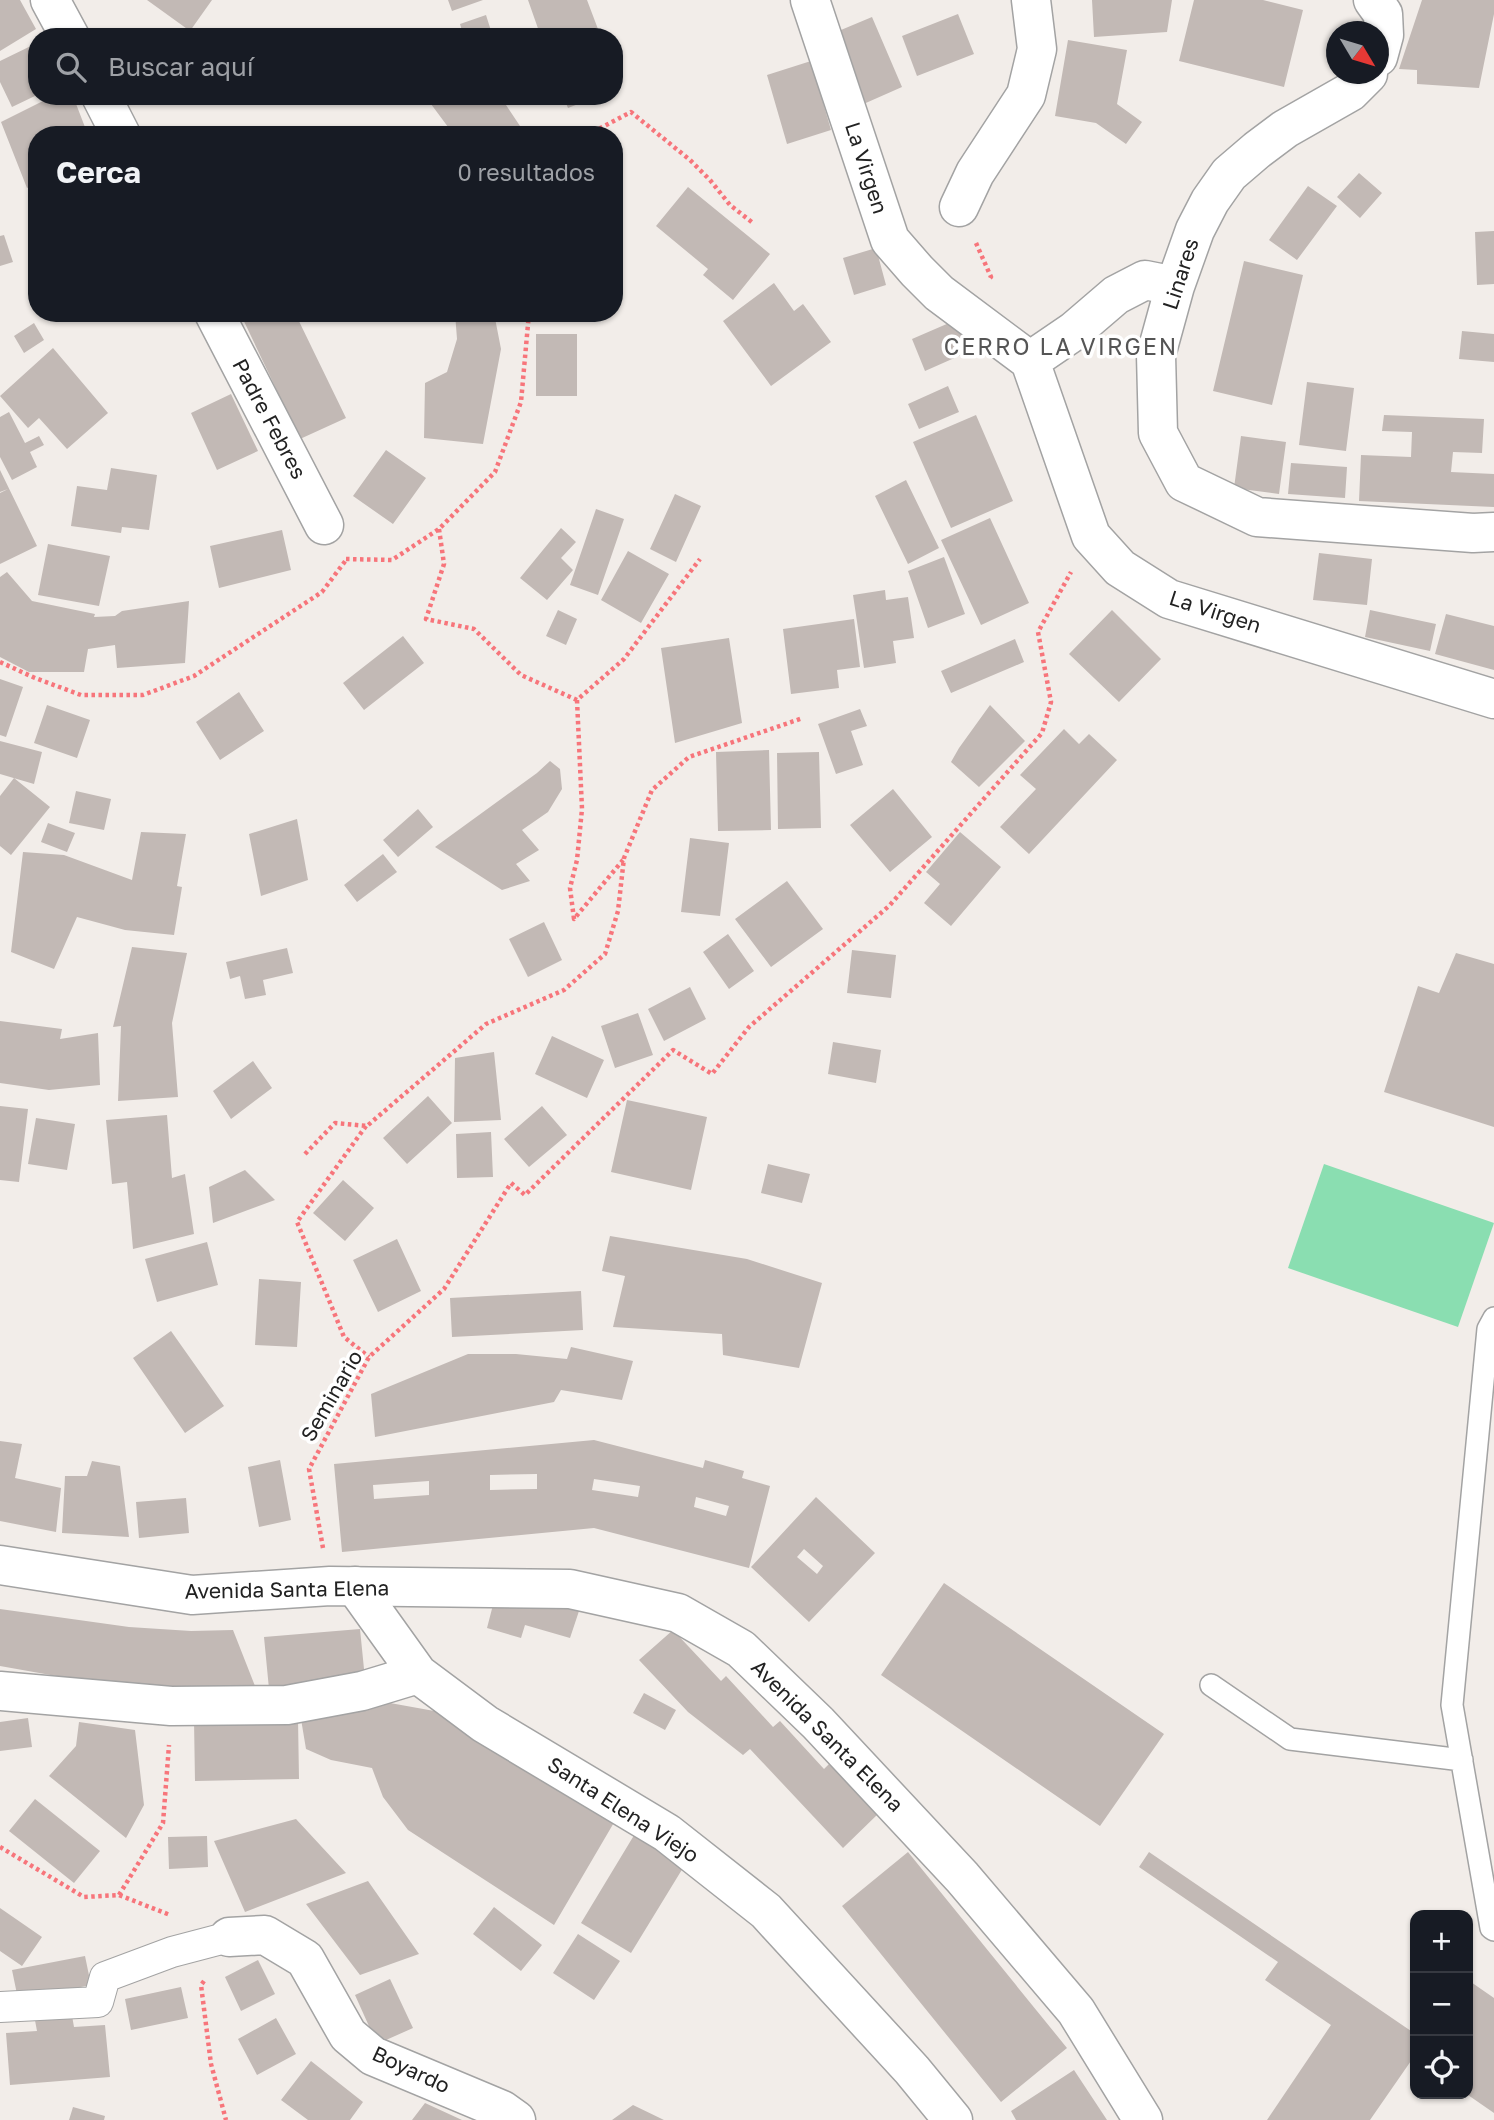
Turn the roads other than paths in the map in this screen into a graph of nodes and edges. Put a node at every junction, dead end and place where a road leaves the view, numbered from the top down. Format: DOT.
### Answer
graph roads {
  1 [pos="50,0"];
  2 [pos="810,0"];
  3 [pos="1031,0"];
  4 [pos="1373,0"];
  5 [pos="1383,21"];
  6 [pos="64,28"];
  7 [pos="1358,84"];
  8 [pos="105,105"];
  9 [pos="116,126"];
  10 [pos="959,207"];
  11 [pos="1175,286"];
  12 [pos="219,322"];
  13 [pos="1030,360"];
  14 [pos="324,524"];
  15 [pos="1494,532"];
  16 [pos="1494,699"];
  17 [pos="1494,1318"];
  18 [pos="0,1565"];
  19 [pos="342,1586"];
  20 [pos="418,1674"];
  21 [pos="1211,1685"];
  22 [pos="0,1691"];
  23 [pos="1462,1760"];
  24 [pos="1494,1930"];
  25 [pos="229,1937"];
  26 [pos="0,2007"];
  27 [pos="516,2120"];
  28 [pos="953,2120"];
  29 [pos="1143,2120"];
  1 -- 6 [label="street"];
  2 -- 13 [label="street, La Virgen"];
  3 -- 10 [label="street"];
  4 -- 5 [label="street"];
  7 -- 11 [label="street, Linares"];
  8 -- 9 [label="street"];
  11 -- 13 [label="street"];
  11 -- 15 [label="street, Linares"];
  12 -- 14 [label="street, Padre Febres"];
  13 -- 16 [label="street, La Virgen"];
  17 -- 23 [label="lane"];
  18 -- 19 [label="street, Avenida Santa Elena"];
  19 -- 20 [label="street, Santa Elena Viejo"];
  19 -- 29 [label="street, Avenida Santa Elena"];
  20 -- 22 [label="street"];
  20 -- 28 [label="street, Santa Elena Viejo"];
  21 -- 23 [label="lane"];
  23 -- 24 [label="lane"];
  25 -- 26 [label="street, Boyardo"];
  25 -- 27 [label="street, Boyardo"];
}
